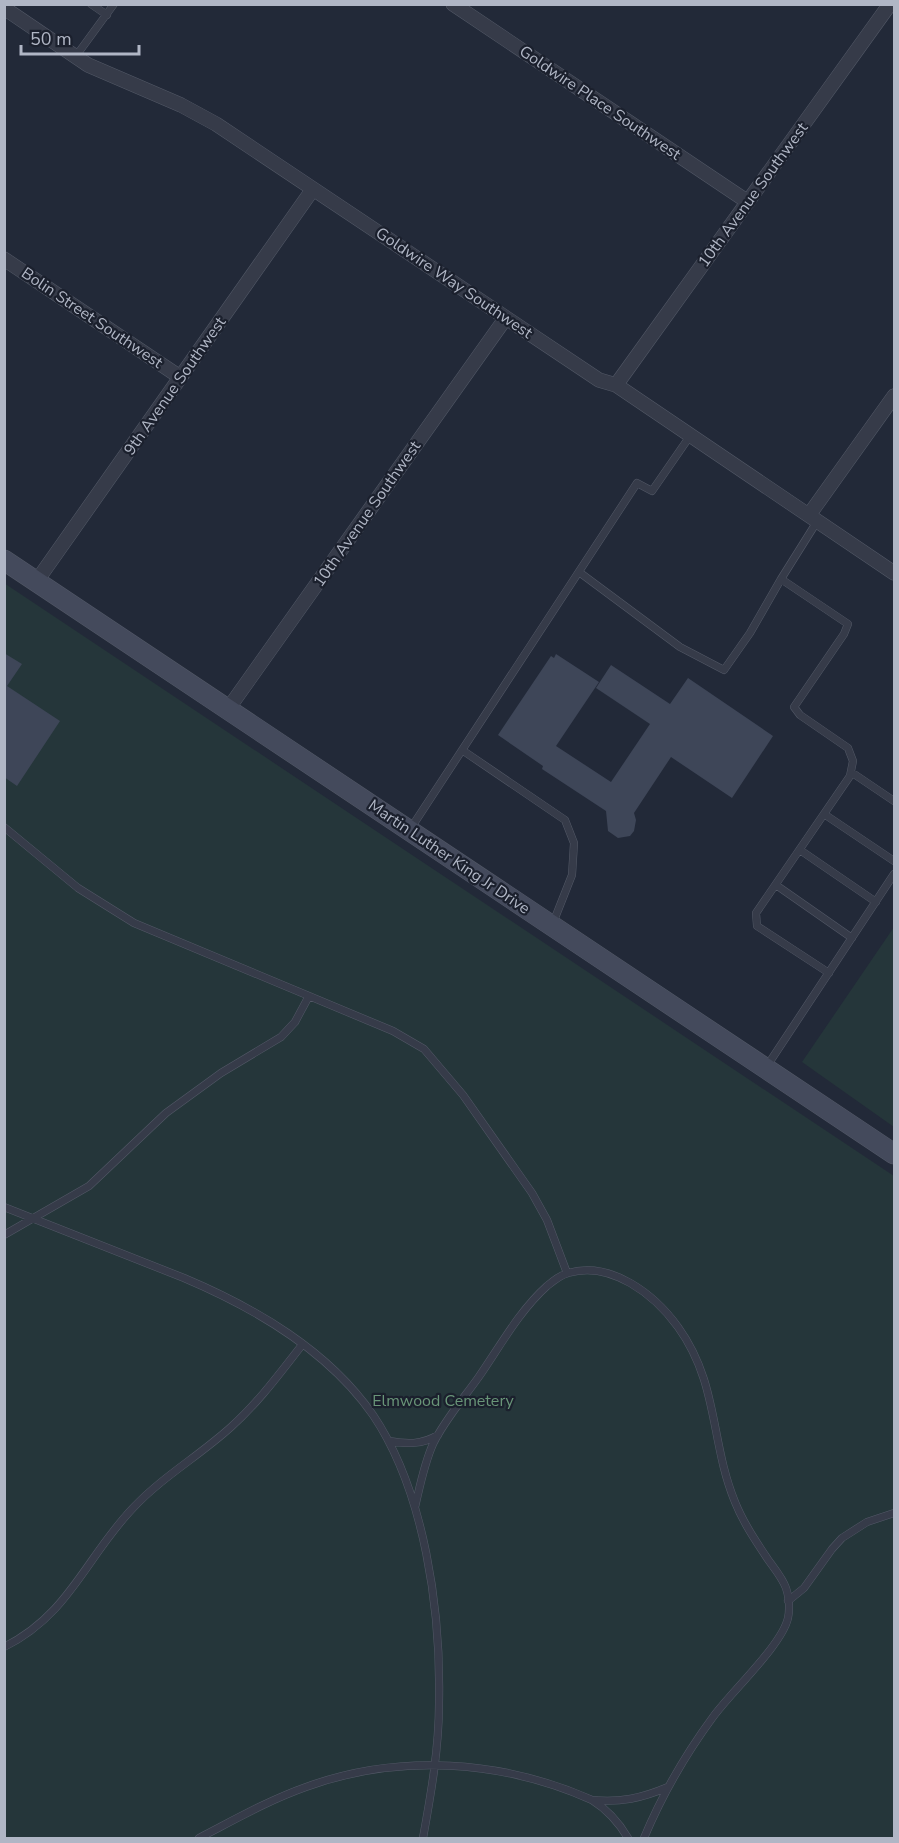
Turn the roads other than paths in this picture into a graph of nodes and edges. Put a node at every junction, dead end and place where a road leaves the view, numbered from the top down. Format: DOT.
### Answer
graph roads {
  1 [pos="91,4"];
  2 [pos="114,4"];
  3 [pos="453,4"];
  4 [pos="890,4"];
  5 [pos="4,8"];
  6 [pos="106,15"];
  7 [pos="76,56"];
  8 [pos="313,189"];
  9 [pos="748,202"];
  10 [pos="4,259"];
  11 [pos="505,319"];
  12 [pos="180,377"];
  13 [pos="616,385"];
  14 [pos="894,396"];
  15 [pos="690,436"];
  16 [pos="813,518"];
  17 [pos="4,560"];
  18 [pos="579,572"];
  19 [pos="894,573"];
  20 [pos="781,579"];
  21 [pos="36,582"];
  22 [pos="228,709"];
  23 [pos="462,750"];
  24 [pos="850,772"];
  25 [pos="894,801"];
  26 [pos="824,814"];
  27 [pos="4,827"];
  28 [pos="409,830"];
  29 [pos="800,850"];
  30 [pos="894,861"];
  31 [pos="894,874"];
  32 [pos="776,885"];
  33 [pos="876,902"];
  34 [pos="552,925"];
  35 [pos="852,938"];
  36 [pos="829,973"];
  37 [pos="309,996"];
  38 [pos="765,1068"];
  39 [pos="894,1154"];
  40 [pos="4,1207"];
  41 [pos="34,1218"];
  42 [pos="4,1235"];
  43 [pos="567,1274"];
  44 [pos="302,1345"];
  45 [pos="440,1433"];
  46 [pos="388,1441"];
  47 [pos="415,1507"];
  48 [pos="894,1512"];
  49 [pos="789,1601"];
  50 [pos="4,1647"];
  51 [pos="434,1766"];
  52 [pos="668,1787"];
  53 [pos="592,1800"];
  54 [pos="199,1839"];
  55 [pos="423,1839"];
  56 [pos="628,1839"];
  57 [pos="644,1839"];
  1 -- 6 [label="lane"];
  2 -- 6 [label="lane"];
  3 -- 9 [label="street, Goldwire Place Southwest"];
  4 -- 9 [label="street, 10th Avenue Southwest"];
  5 -- 7 [label="street, Goldwire Way Southwest"];
  6 -- 7 [label="lane"];
  7 -- 8 [label="street, Goldwire Way Southwest"];
  8 -- 11 [label="street, Goldwire Way Southwest"];
  8 -- 12 [label="street, 9th Avenue Southwest"];
  9 -- 13 [label="street, 10th Avenue Southwest"];
  10 -- 12 [label="street, Bolin Street Southwest"];
  11 -- 13 [label="street, Goldwire Way Southwest"];
  11 -- 22 [label="street, 10th Avenue Southwest"];
  12 -- 21 [label="street, 9th Avenue Southwest"];
  13 -- 15 [label="street, Goldwire Way Southwest"];
  14 -- 16 [label="street"];
  15 -- 16 [label="street, Goldwire Way Southwest"];
  15 -- 18 [label="lane"];
  16 -- 19 [label="street, Goldwire Way Southwest"];
  16 -- 20 [label="lane"];
  17 -- 21 [label="main road, Martin Luther King Jr Drive"];
  18 -- 20 [label="lane"];
  18 -- 23 [label="lane"];
  20 -- 24 [label="lane"];
  21 -- 22 [label="main road, Martin Luther King Jr Drive"];
  22 -- 28 [label="main road, Martin Luther King Jr Drive"];
  23 -- 28 [label="lane"];
  23 -- 34 [label="lane"];
  24 -- 25 [label="lane"];
  24 -- 26 [label="lane"];
  26 -- 29 [label="lane"];
  26 -- 30 [label="lane"];
  27 -- 37 [label="lane"];
  28 -- 34 [label="main road, Martin Luther King Jr Drive"];
  29 -- 32 [label="lane"];
  29 -- 33 [label="lane"];
  31 -- 33 [label="lane"];
  32 -- 35 [label="lane"];
  32 -- 36 [label="lane"];
  33 -- 35 [label="lane"];
  34 -- 38 [label="main road, Martin Luther King Jr Drive"];
  35 -- 36 [label="lane"];
  36 -- 38 [label="lane"];
  37 -- 41 [label="lane"];
  37 -- 43 [label="lane"];
  38 -- 39 [label="main road, Martin Luther King Jr Drive"];
  40 -- 41 [label="lane"];
  41 -- 42 [label="lane"];
  41 -- 44 [label="lane"];
  43 -- 45 [label="lane"];
  43 -- 49 [label="lane"];
  44 -- 46 [label="lane"];
  44 -- 50 [label="lane"];
  45 -- 46 [label="lane"];
  45 -- 47 [label="lane"];
  46 -- 47 [label="lane"];
  47 -- 51 [label="lane"];
  48 -- 49 [label="lane"];
  49 -- 52 [label="lane"];
  51 -- 53 [label="lane"];
  51 -- 54 [label="lane"];
  51 -- 55 [label="lane"];
  52 -- 53 [label="lane"];
  52 -- 57 [label="lane"];
  53 -- 56 [label="lane"];
}
